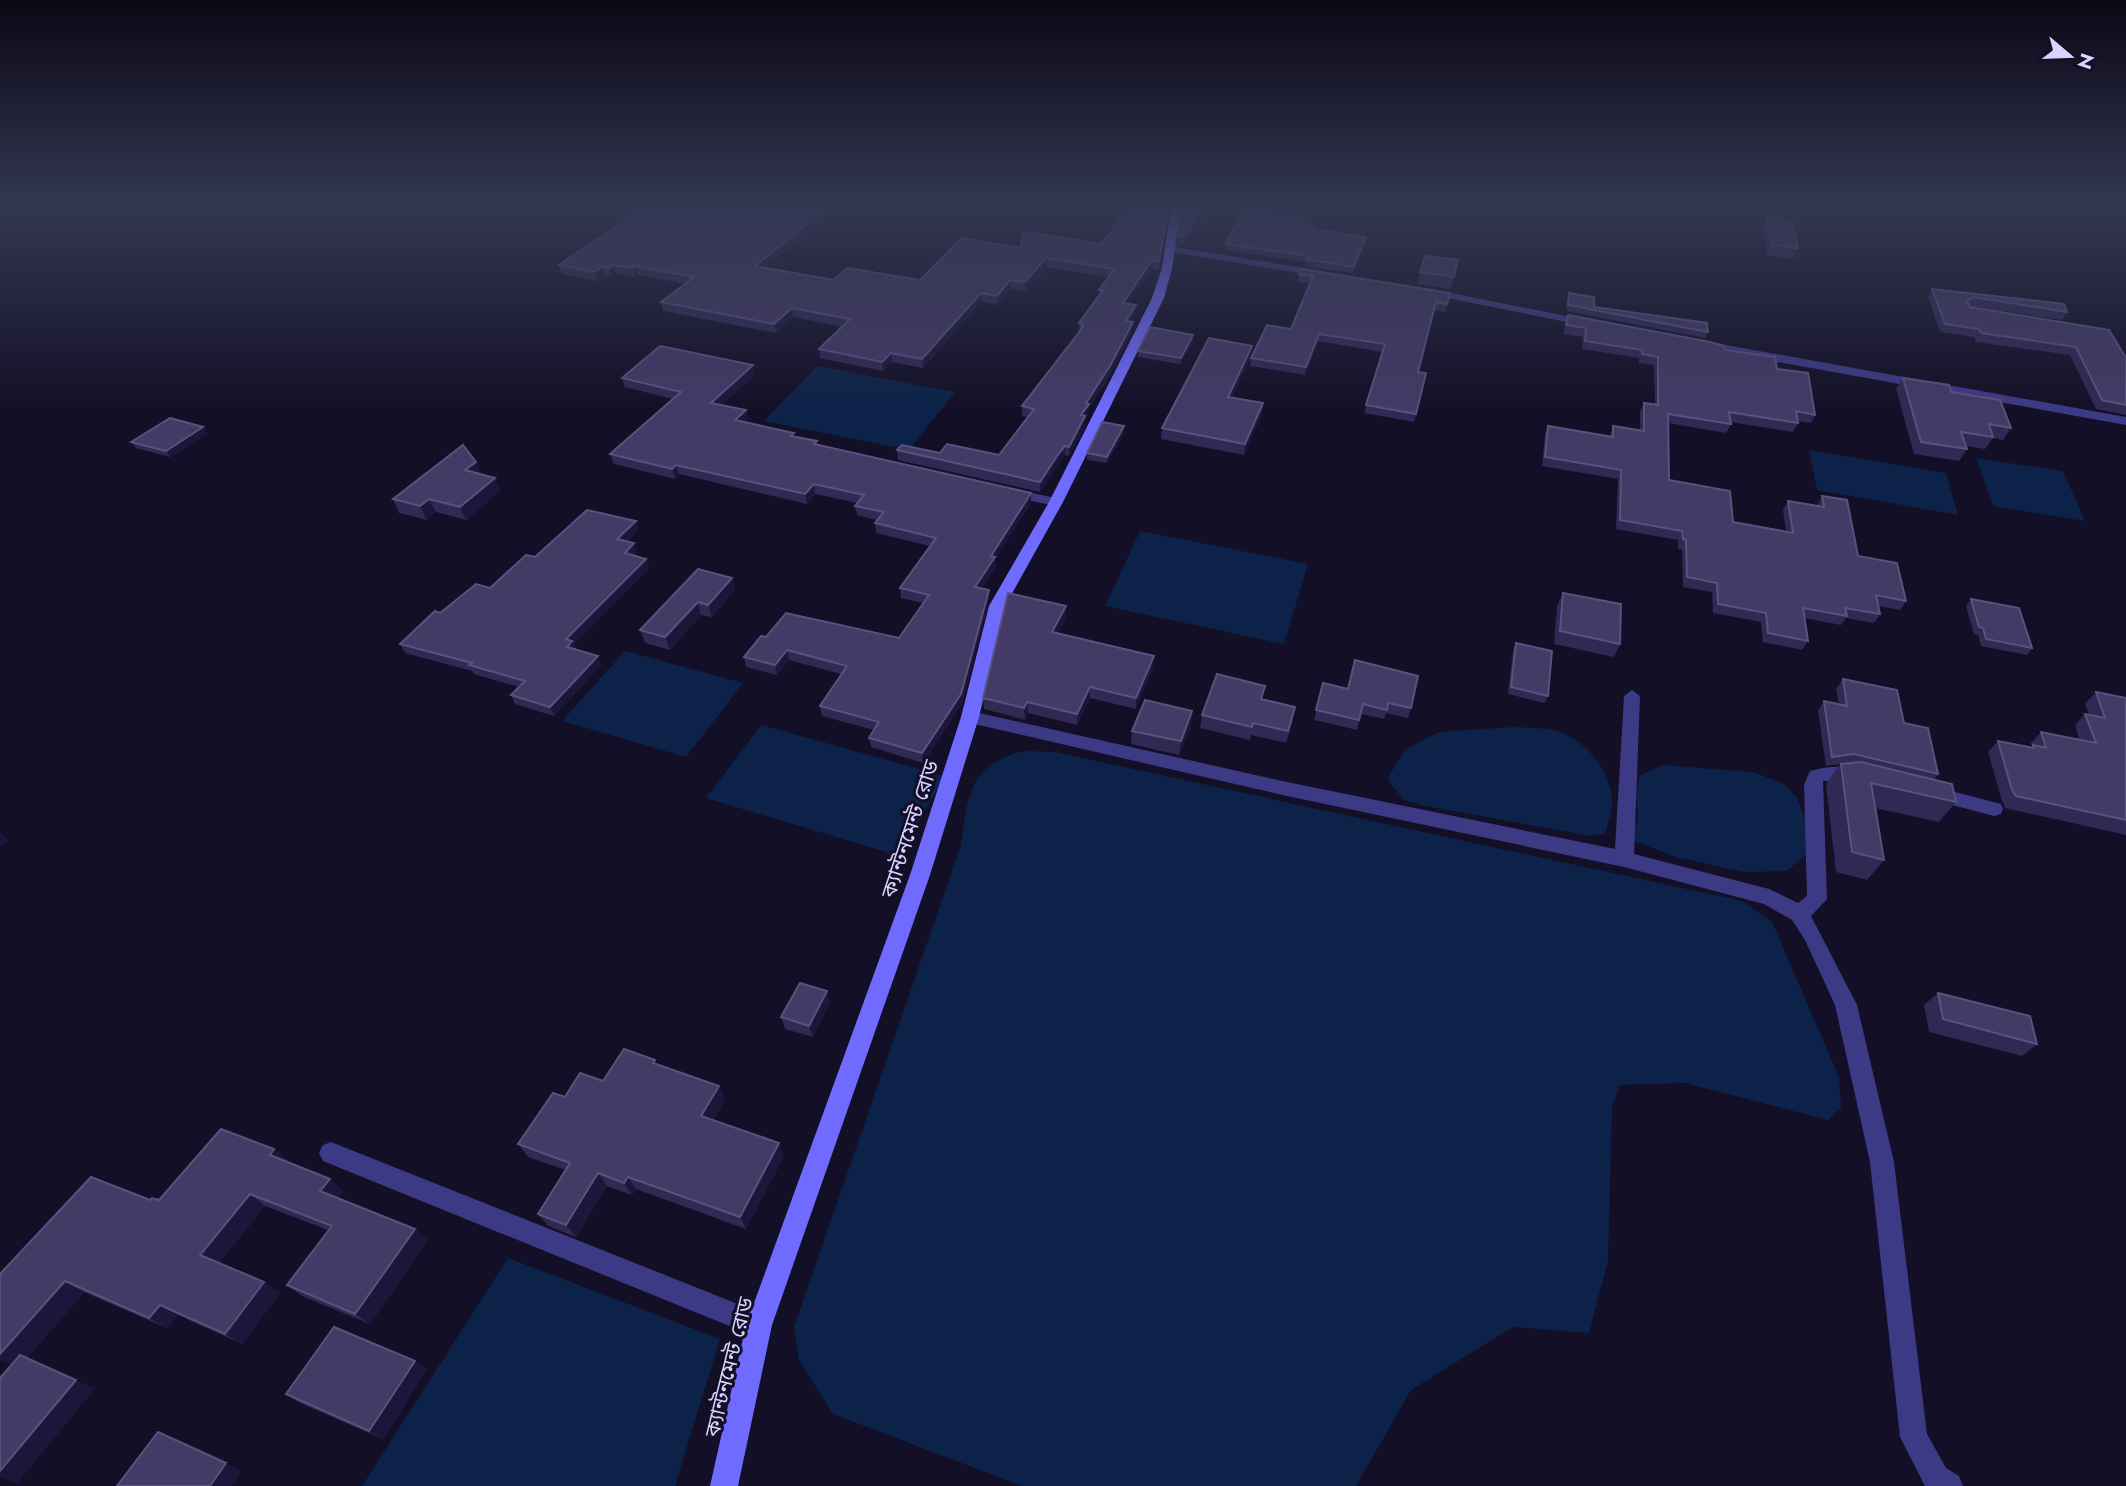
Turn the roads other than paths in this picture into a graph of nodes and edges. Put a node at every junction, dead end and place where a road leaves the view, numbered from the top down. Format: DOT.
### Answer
graph roads {
  1 [pos="1164,273"];
  2 [pos="1322,273"];
  3 [pos="1339,276"];
  4 [pos="1413,289"];
  5 [pos="1603,326"];
  6 [pos="1694,343"];
  7 [pos="2126,421"];
  8 [pos="990,488"];
  9 [pos="1056,502"];
  10 [pos="1633,696"];
  11 [pos="970,717"];
  12 [pos="1878,780"];
  13 [pos="1917,789"];
  14 [pos="1994,809"];
  15 [pos="1625,859"];
  16 [pos="1799,914"];
  17 [pos="331,1153"];
  18 [pos="759,1325"];
  19 [pos="724,1486"];
  20 [pos="1949,1486"];
  1 -- 9 [label="main road, ক্যান্টনমেন্ট রোড"];
  2 -- 3 [label="street"];
  4 -- 5 [label="street"];
  6 -- 7 [label="street"];
  8 -- 9 [label="street"];
  9 -- 11 [label="main road, ক্যান্টনমেন্ট রোড"];
  10 -- 15 [label="street"];
  11 -- 15 [label="street"];
  11 -- 18 [label="main road, ক্যান্টনমেন্ট রোড"];
  12 -- 16 [label="street"];
  13 -- 14 [label="street"];
  15 -- 16 [label="street"];
  16 -- 20 [label="street"];
  17 -- 18 [label="street"];
  18 -- 19 [label="main road, ক্যান্টনমেন্ট রোড"];
}
